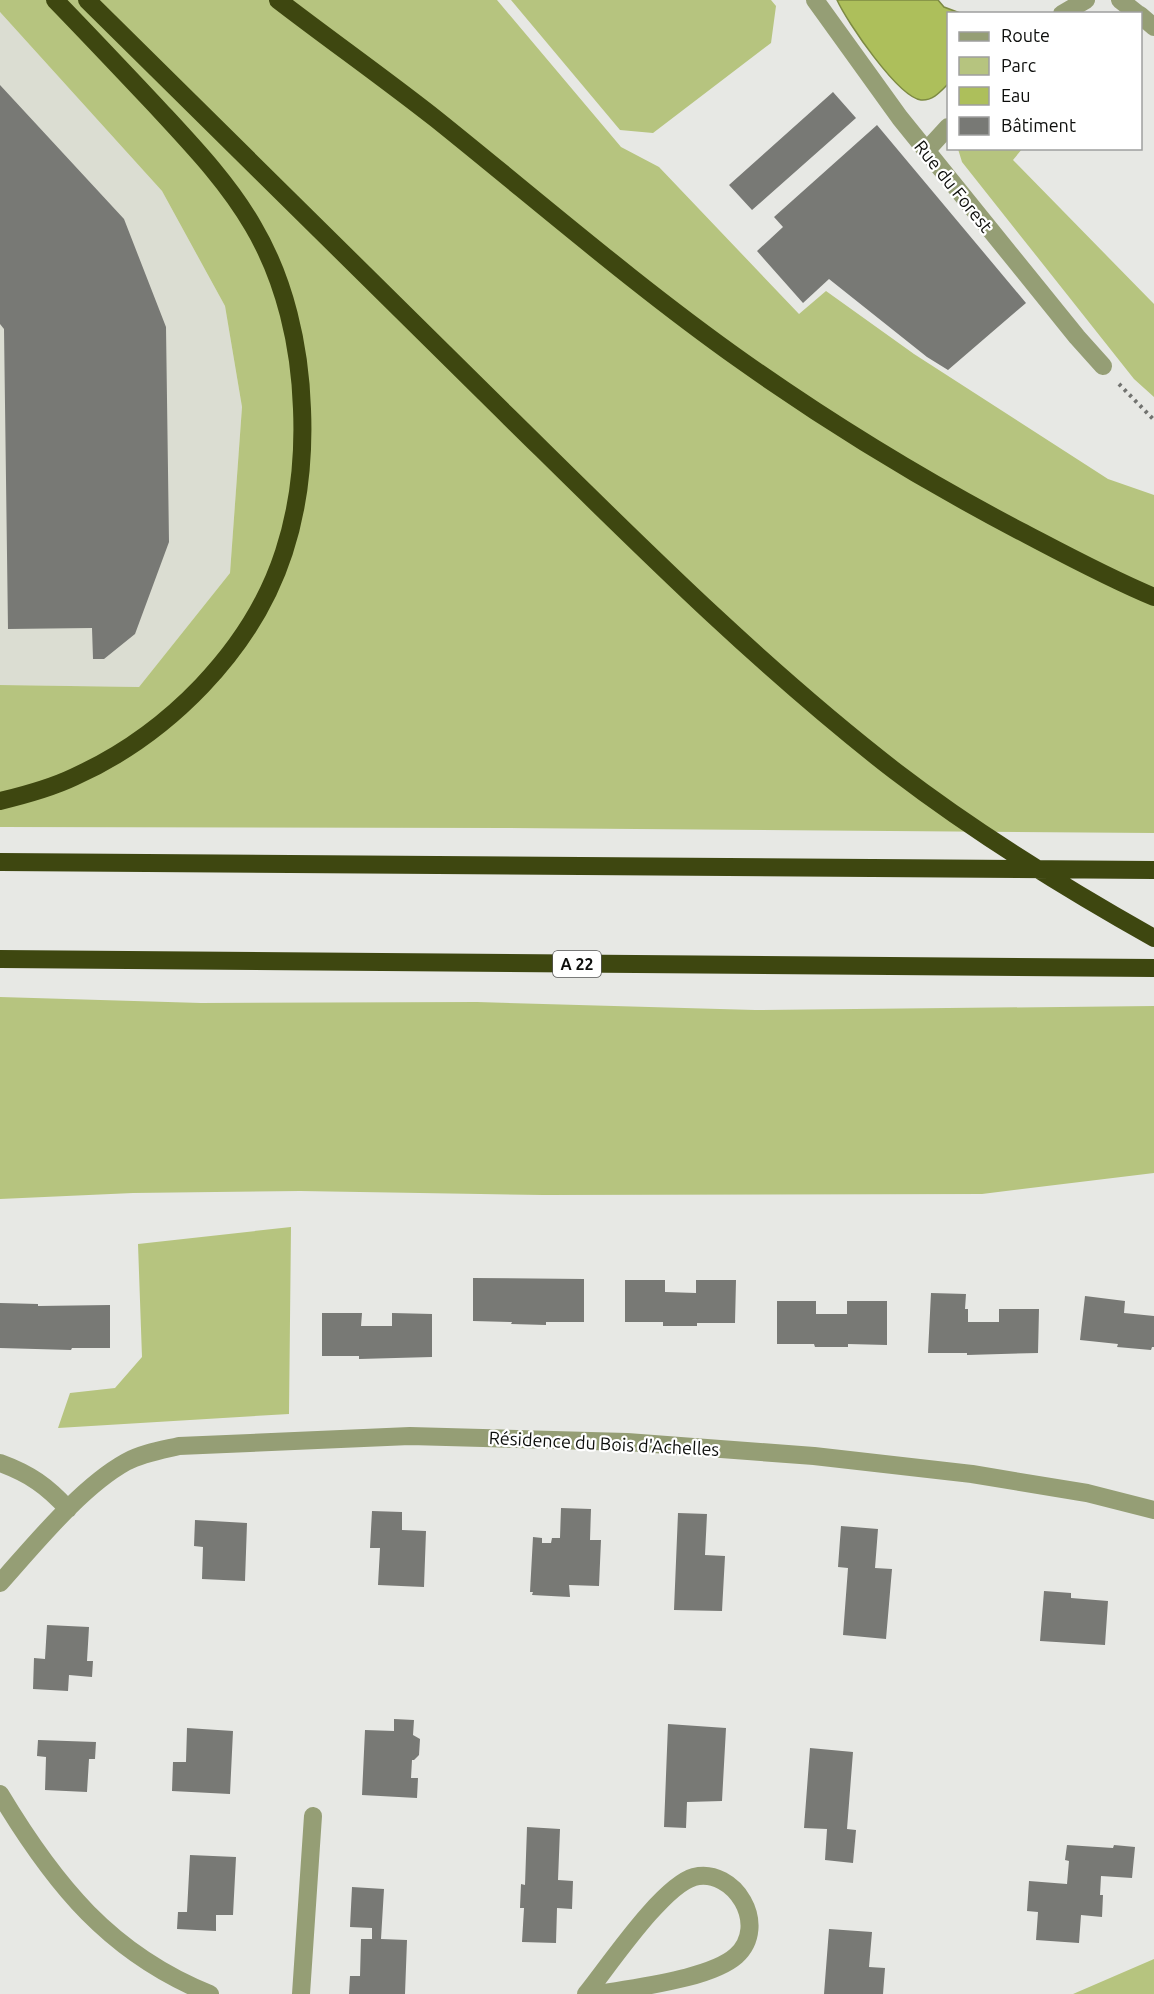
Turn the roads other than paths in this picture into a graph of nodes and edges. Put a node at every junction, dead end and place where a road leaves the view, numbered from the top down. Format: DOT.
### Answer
graph roads {
  1 [pos="55,0"];
  2 [pos="87,0"];
  3 [pos="278,0"];
  4 [pos="815,0"];
  5 [pos="1086,0"];
  6 [pos="1120,0"];
  7 [pos="1065,12"];
  8 [pos="1136,12"];
  9 [pos="1142,17"];
  10 [pos="1154,27"];
  11 [pos="947,128"];
  12 [pos="926,151"];
  13 [pos="1102,366"];
  14 [pos="1154,597"];
  15 [pos="0,801"];
  16 [pos="0,862"];
  17 [pos="1154,870"];
  18 [pos="1154,938"];
  19 [pos="0,959"];
  20 [pos="1154,968"];
  21 [pos="0,1463"];
  22 [pos="68,1509"];
  23 [pos="1154,1510"];
  24 [pos="0,1583"];
  25 [pos="0,1794"];
  26 [pos="313,1816"];
  27 [pos="210,1994"];
  28 [pos="301,1994"];
  29 [pos="586,1994"];
  30 [pos="600,1994"];
  1 -- 15 [label="highway"];
  2 -- 18 [label="highway"];
  3 -- 14 [label="highway"];
  4 -- 12 [label="street, Rue du Forest"];
  5 -- 7 [label="street"];
  6 -- 8 [label="street"];
  9 -- 10 [label="street"];
  11 -- 12 [label="street"];
  12 -- 13 [label="street, Rue du Forest"];
  16 -- 17 [label="highway"];
  19 -- 20 [label="highway, A 22"];
  21 -- 22 [label="street"];
  22 -- 23 [label="street, Résidence du Bois d'Achelles"];
  22 -- 24 [label="street, Résidence du Bois d'Achelles"];
  25 -- 27 [label="street"];
  26 -- 28 [label="street"];
  29 -- 30 [label="street"];
}
